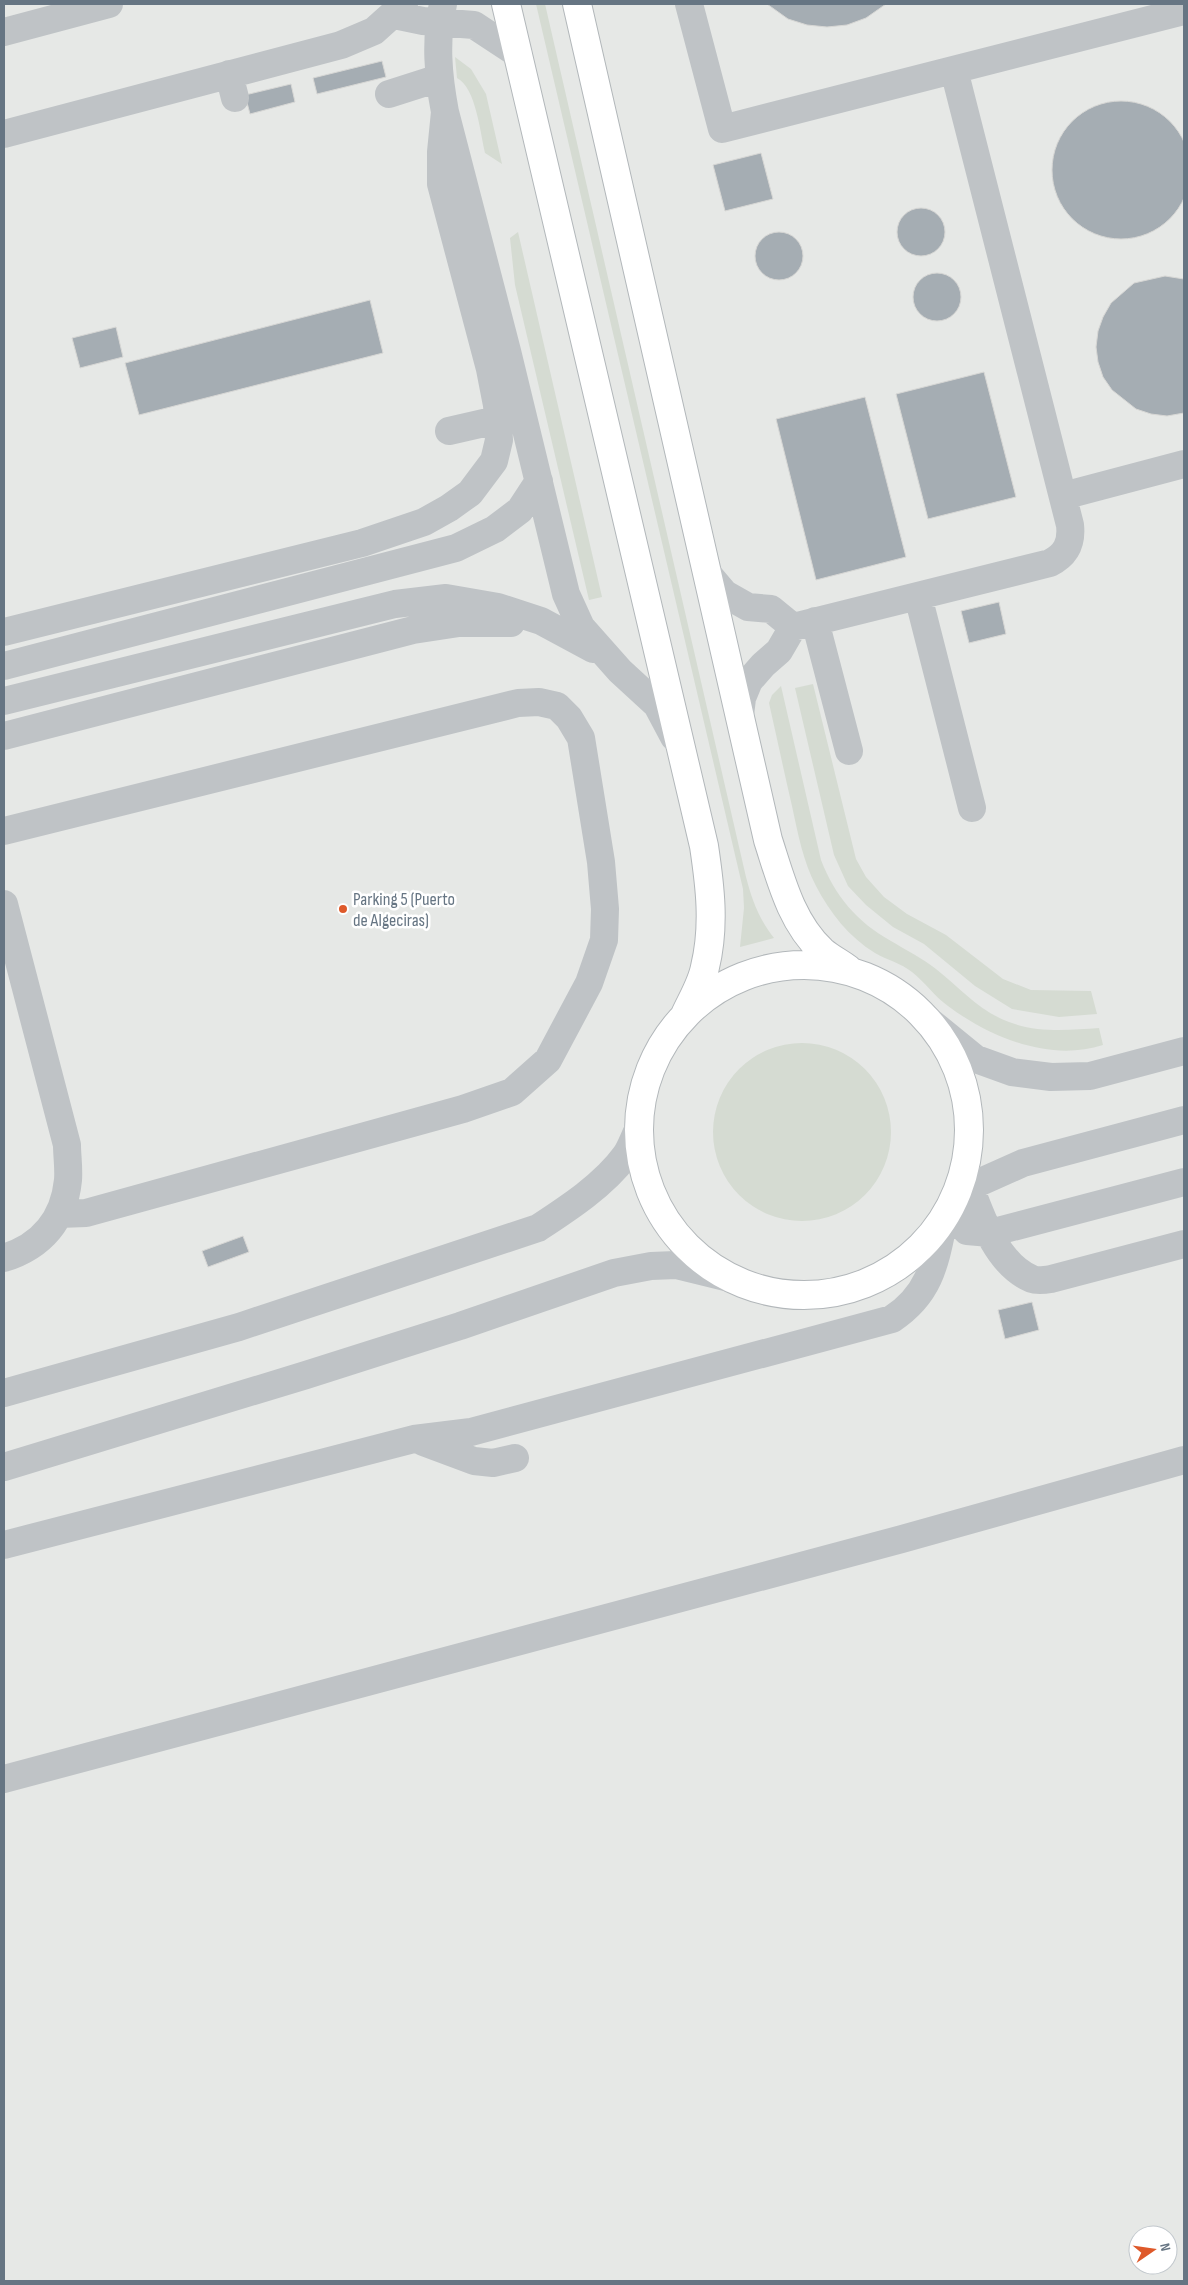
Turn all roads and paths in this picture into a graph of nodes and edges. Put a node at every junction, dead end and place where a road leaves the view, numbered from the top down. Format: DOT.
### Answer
graph roads {
  1 [pos="109,4"];
  2 [pos="506,4"];
  3 [pos="576,4"];
  4 [pos="689,4"];
  5 [pos="399,9"];
  6 [pos="1184,11"];
  7 [pos="441,13"];
  8 [pos="4,32"];
  9 [pos="518,54"];
  10 [pos="954,70"];
  11 [pos="439,78"];
  12 [pos="389,94"];
  13 [pos="445,112"];
  14 [pos="4,134"];
  15 [pos="497,420"];
  16 [pos="449,431"];
  17 [pos="1184,464"];
  18 [pos="539,482"];
  19 [pos="1063,496"];
  20 [pos="708,574"];
  21 [pos="918,596"];
  22 [pos="804,624"];
  23 [pos="561,631"];
  24 [pos="4,632"];
  25 [pos="611,661"];
  26 [pos="4,666"];
  27 [pos="4,701"];
  28 [pos="740,715"];
  29 [pos="4,736"];
  30 [pos="849,750"];
  31 [pos="688,772"];
  32 [pos="972,808"];
  33 [pos="4,832"];
  34 [pos="4,904"];
  35 [pos="851,971"];
  36 [pos="684,1017"];
  37 [pos="928,1020"];
  38 [pos="1184,1051"];
  39 [pos="1184,1120"];
  40 [pos="639,1128"];
  41 [pos="1184,1182"];
  42 [pos="957,1196"];
  43 [pos="59,1214"];
  44 [pos="990,1233"];
  45 [pos="1184,1244"];
  46 [pos="4,1258"];
  47 [pos="729,1278"];
  48 [pos="4,1392"];
  49 [pos="414,1439"];
  50 [pos="515,1458"];
  51 [pos="1184,1460"];
  52 [pos="4,1467"];
  53 [pos="4,1545"];
  54 [pos="4,1779"];
  1 -- 8 [label="street"];
  2 -- 9 [label="main road"];
  3 -- 20 [label="main road"];
  4 -- 10 [label="street"];
  5 -- 7 [label="street"];
  5 -- 14 [label="street"];
  6 -- 10 [label="street"];
  7 -- 9 [label="street"];
  7 -- 11 [label="street"];
  9 -- 31 [label="main road"];
  10 -- 19 [label="street"];
  11 -- 12 [label="street"];
  11 -- 13 [label="street"];
  13 -- 15 [label="street"];
  13 -- 18 [label="street"];
  15 -- 16 [label="street"];
  15 -- 24 [label="street"];
  17 -- 19 [label="street"];
  18 -- 25 [label="street"];
  18 -- 26 [label="street"];
  19 -- 21 [label="street"];
  20 -- 22 [label="street"];
  20 -- 28 [label="main road"];
  21 -- 22 [label="street"];
  21 -- 32 [label="street"];
  22 -- 28 [label="street"];
  22 -- 30 [label="street"];
  23 -- 25 [label="street"];
  23 -- 27 [label="street"];
  23 -- 29 [label="street"];
  25 -- 31 [label="street"];
  28 -- 35 [label="main road"];
  31 -- 36 [label="main road"];
  33 -- 43 [label="street"];
  34 -- 43 [label="street"];
  35 -- 36 [label="main road"];
  35 -- 37 [label="main road"];
  36 -- 40 [label="main road"];
  37 -- 38 [label="street"];
  37 -- 42 [label="main road"];
  39 -- 42 [label="street"];
  40 -- 47 [label="main road"];
  40 -- 48 [label="street"];
  41 -- 44 [label="street"];
  42 -- 44 [label="street"];
  42 -- 47 [label="main road"];
  42 -- 49 [label="street"];
  43 -- 46 [label="street"];
  44 -- 45 [label="street"];
  47 -- 52 [label="street"];
  49 -- 50 [label="street"];
  49 -- 53 [label="street"];
  51 -- 54 [label="street"];
}
